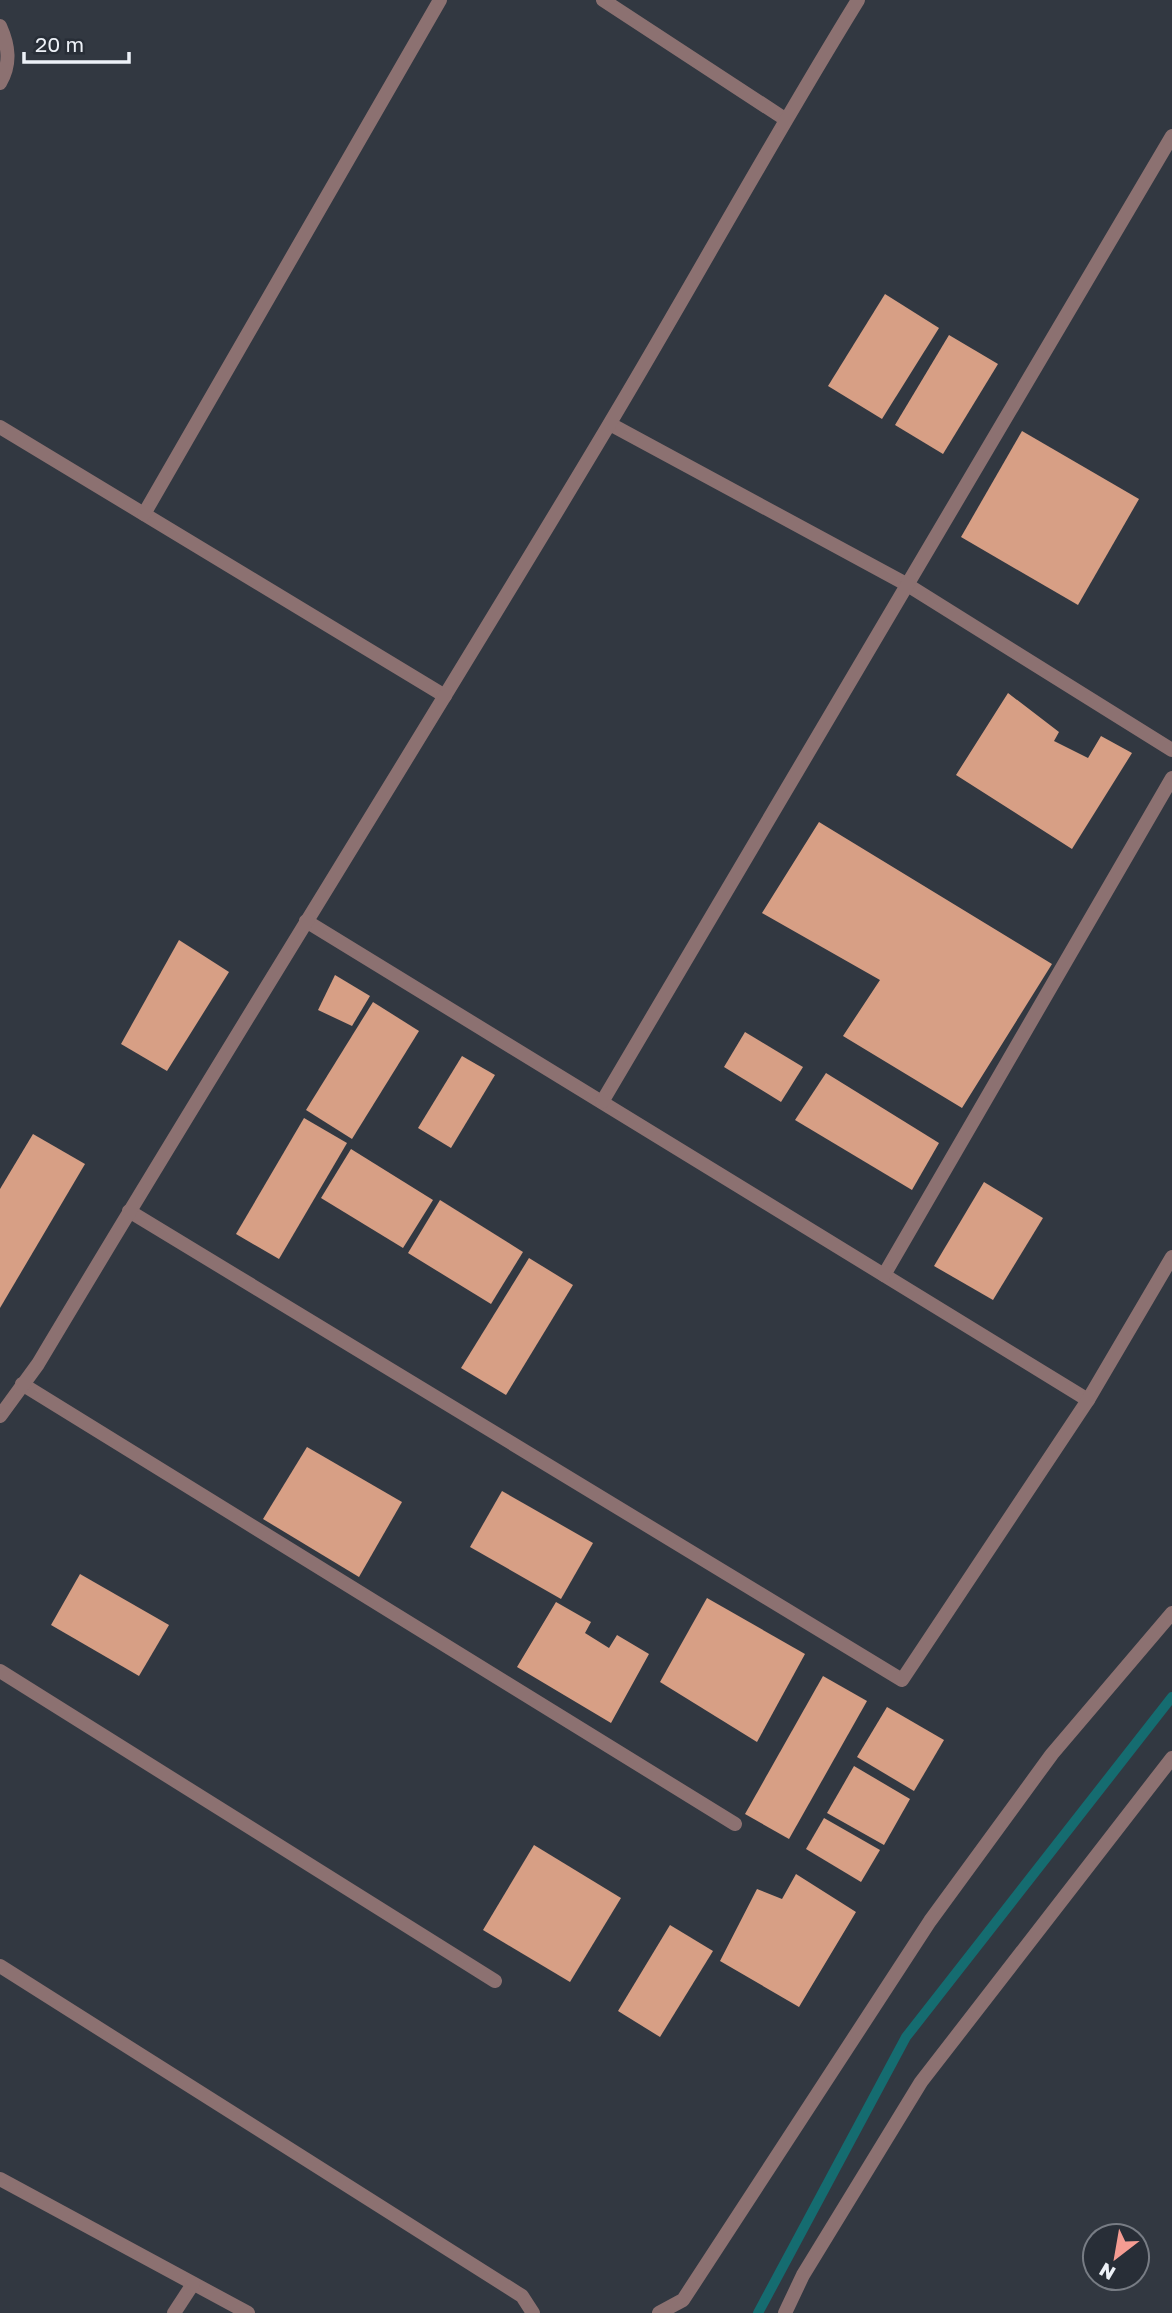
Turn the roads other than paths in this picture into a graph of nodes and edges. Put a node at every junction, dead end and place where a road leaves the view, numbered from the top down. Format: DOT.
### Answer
graph roads {
  1 [pos="440,0"];
  2 [pos="603,0"];
  3 [pos="859,0"];
  4 [pos="0,26"];
  5 [pos="0,83"];
  6 [pos="785,119"];
  7 [pos="1172,136"];
  8 [pos="610,424"];
  9 [pos="0,427"];
  10 [pos="144,514"];
  11 [pos="906,584"];
  12 [pos="445,696"];
  13 [pos="1172,750"];
  14 [pos="1172,778"];
  15 [pos="306,921"];
  16 [pos="602,1102"];
  17 [pos="129,1211"];
  18 [pos="1172,1257"];
  19 [pos="884,1275"];
  20 [pos="22,1384"];
  21 [pos="1088,1400"];
  22 [pos="0,1416"];
  23 [pos="1172,1613"];
  24 [pos="0,1671"];
  25 [pos="1172,1758"];
  26 [pos="735,1824"];
  27 [pos="0,1966"];
  28 [pos="495,1981"];
  29 [pos="0,2179"];
  30 [pos="193,2284"];
  31 [pos="174,2313"];
  32 [pos="248,2313"];
  33 [pos="533,2313"];
  34 [pos="659,2313"];
  35 [pos="785,2313"];
  1 -- 10 [label="street"];
  2 -- 6 [label="street"];
  3 -- 6 [label="street"];
  4 -- 5 [label="street"];
  6 -- 8 [label="street"];
  7 -- 11 [label="street"];
  8 -- 11 [label="street"];
  8 -- 12 [label="street"];
  9 -- 10 [label="street"];
  10 -- 12 [label="street"];
  11 -- 13 [label="street"];
  11 -- 16 [label="street"];
  12 -- 15 [label="street"];
  14 -- 19 [label="street"];
  15 -- 16 [label="street"];
  15 -- 17 [label="street"];
  16 -- 19 [label="street"];
  17 -- 20 [label="street"];
  17 -- 21 [label="street"];
  18 -- 21 [label="street"];
  19 -- 21 [label="street"];
  20 -- 22 [label="street"];
  20 -- 26 [label="street"];
  23 -- 34 [label="street"];
  24 -- 28 [label="street"];
  25 -- 35 [label="street"];
  27 -- 33 [label="street"];
  29 -- 30 [label="street"];
  30 -- 31 [label="street"];
  30 -- 32 [label="street"];
}
